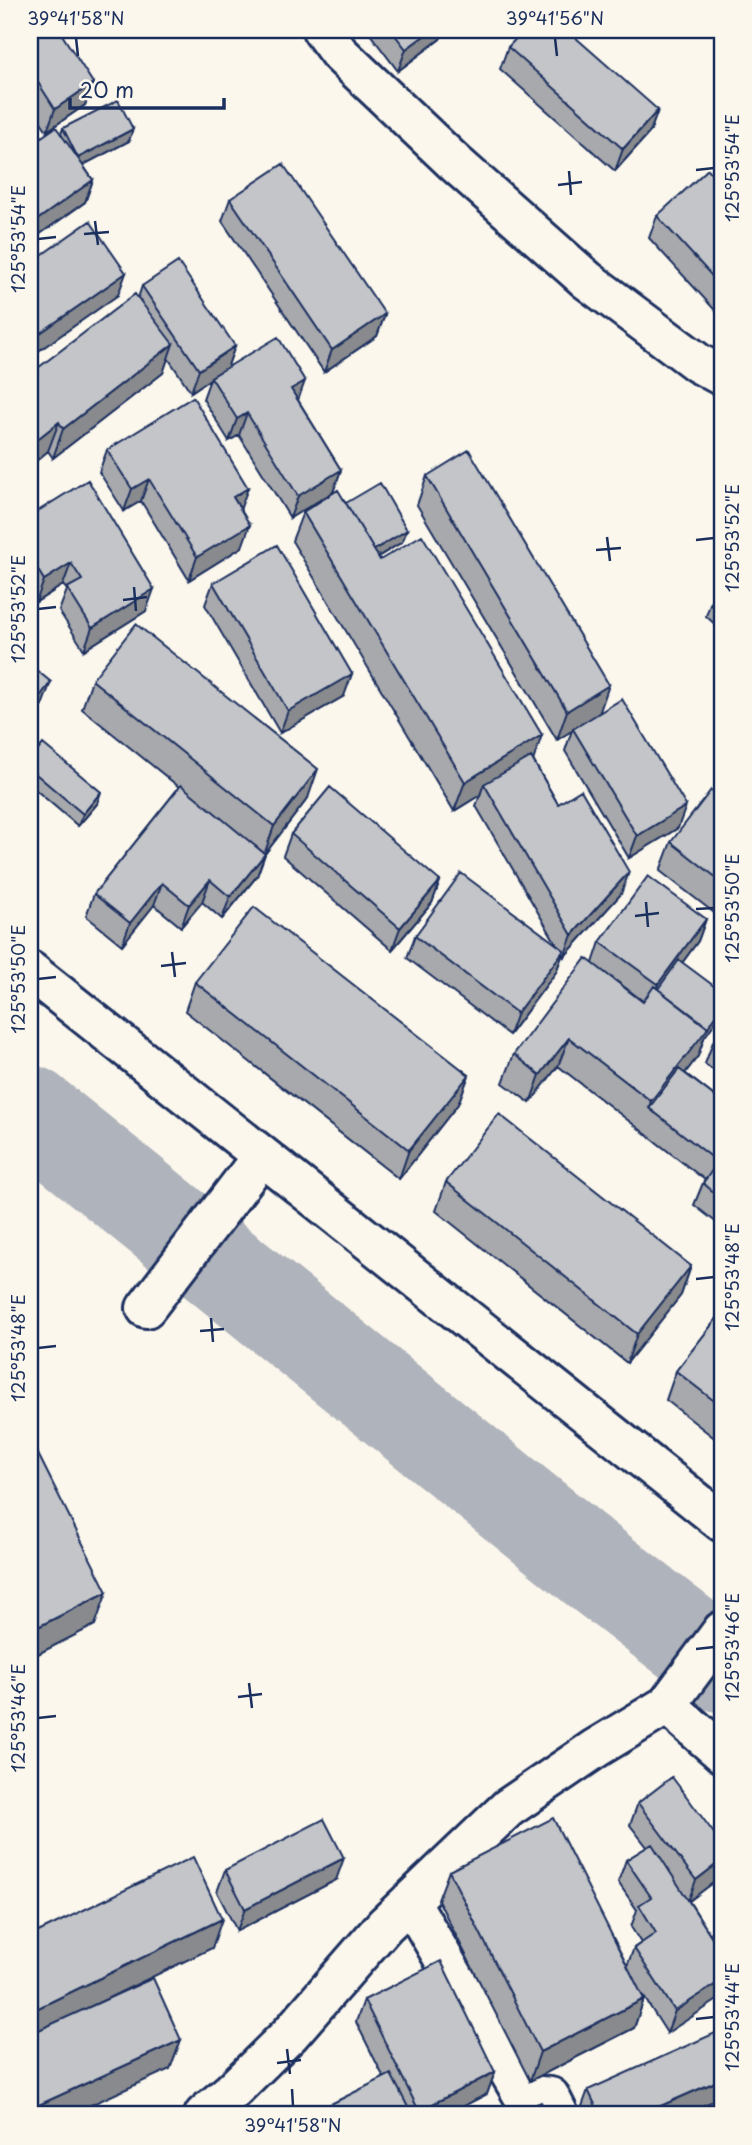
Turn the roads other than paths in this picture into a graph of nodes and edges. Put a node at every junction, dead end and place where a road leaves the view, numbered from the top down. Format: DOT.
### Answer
graph roads {
  1 [pos="322,30"];
  2 [pos="722,376"];
  3 [pos="30,971"];
  4 [pos="262,1156"];
  5 [pos="146,1308"];
  6 [pos="722,1522"];
  7 [pos="722,1631"];
  8 [pos="667,1704"];
  9 [pos="722,1753"];
  10 [pos="410,1901"];
  11 [pos="204,2115"];
  12 [pos="559,2115"];
  1 -- 2 [label="street"];
  3 -- 4 [label="street"];
  4 -- 5 [label="street"];
  4 -- 6 [label="street"];
  7 -- 8 [label="street"];
  8 -- 9 [label="street"];
  8 -- 10 [label="street"];
  10 -- 11 [label="street"];
  10 -- 12 [label="street"];
}
